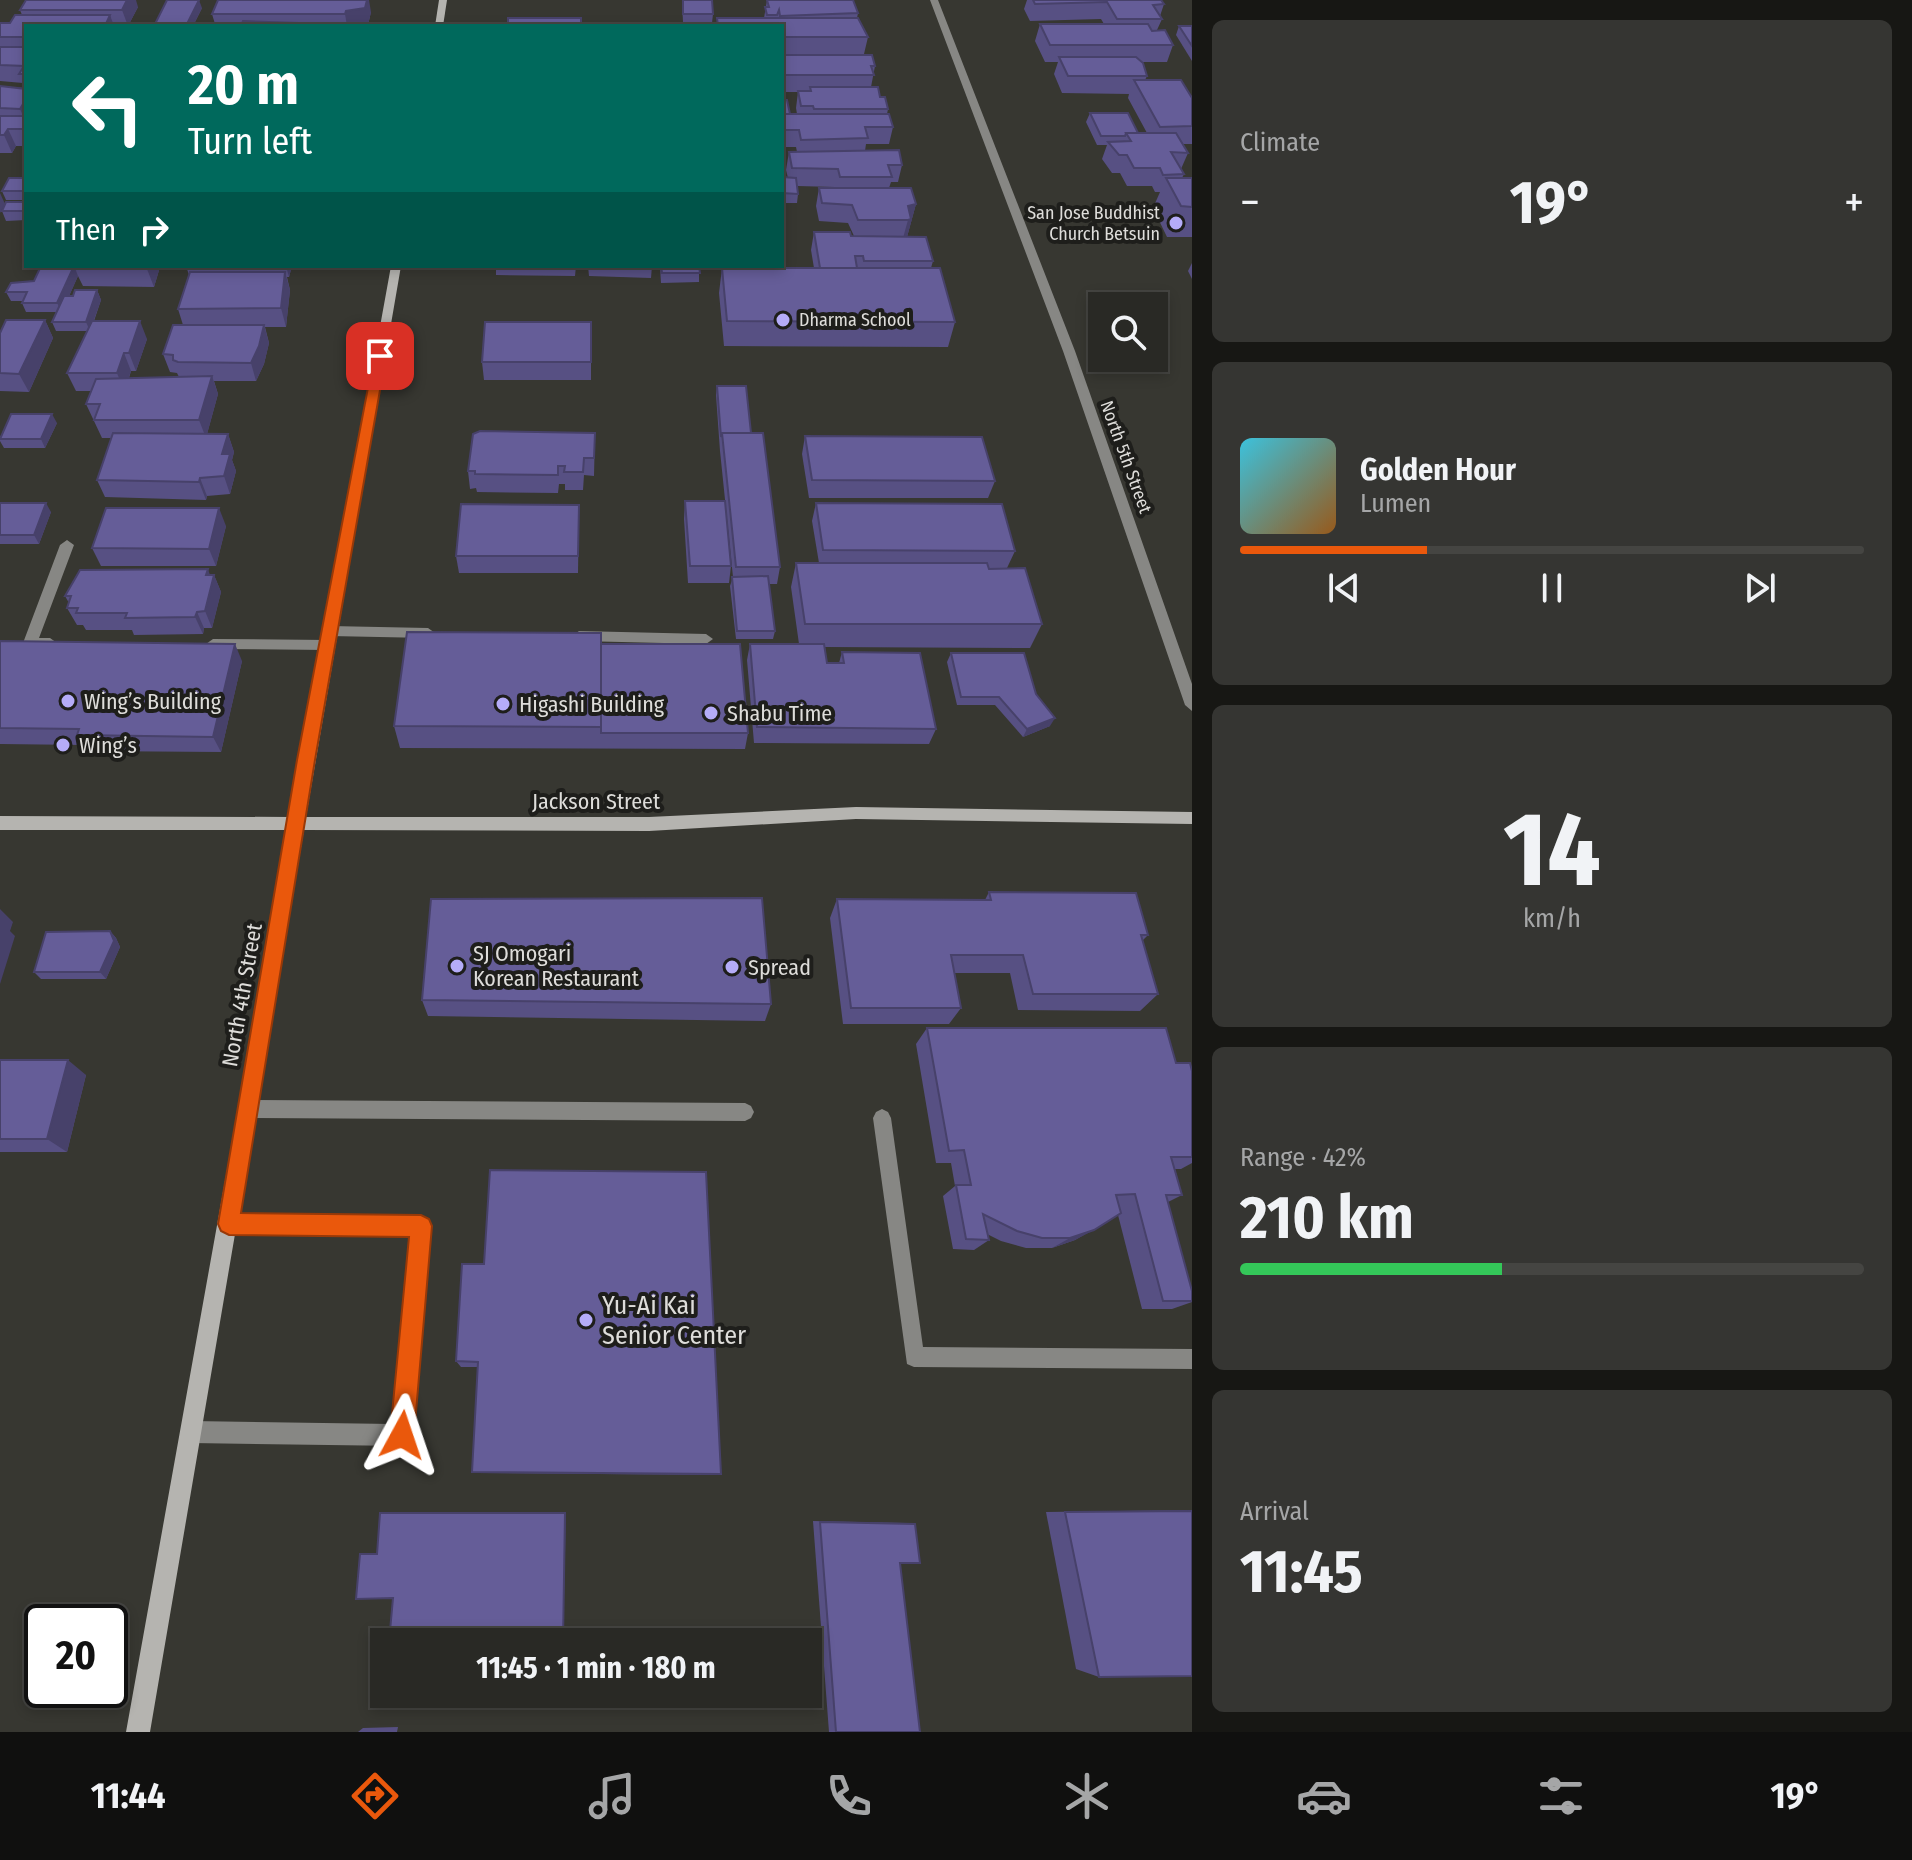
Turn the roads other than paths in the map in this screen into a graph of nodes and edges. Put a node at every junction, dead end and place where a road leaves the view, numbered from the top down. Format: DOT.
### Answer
graph roads {
  1 [pos="443,0"];
  2 [pos="934,0"];
  3 [pos="439,24"];
  4 [pos="396,268"];
  5 [pos="67,545"];
  6 [pos="440,633"];
  7 [pos="565,636"];
  8 [pos="329,638"];
  9 [pos="706,639"];
  10 [pos="61,643"];
  11 [pos="201,644"];
  12 [pos="1192,705"];
  13 [pos="1192,818"];
  14 [pos="0,823"];
  15 [pos="296,823"];
  16 [pos="248,1109"];
  17 [pos="745,1112"];
  18 [pos="882,1118"];
  19 [pos="229,1224"];
  20 [pos="1192,1359"];
  21 [pos="191,1432"];
  22 [pos="138,1732"];
  1 -- 3 [label="main road"];
  2 -- 12 [label="street, North 5th Street"];
  4 -- 8 [label="main road, North 4th Street"];
  5 -- 10 [label="street"];
  6 -- 8 [label="street"];
  7 -- 9 [label="street"];
  8 -- 11 [label="street"];
  8 -- 15 [label="main road, North 4th Street"];
  13 -- 15 [label="main road, Jackson Street"];
  14 -- 15 [label="main road, Jackson Street"];
  15 -- 16 [label="main road, North 4th Street"];
  16 -- 17 [label="street"];
  16 -- 19 [label="main road, North 4th Street"];
  18 -- 20 [label="street"];
  19 -- 21 [label="main road, North 4th Street"];
  19 -- 21 [label="street"];
  21 -- 22 [label="main road, North 4th Street"];
}
